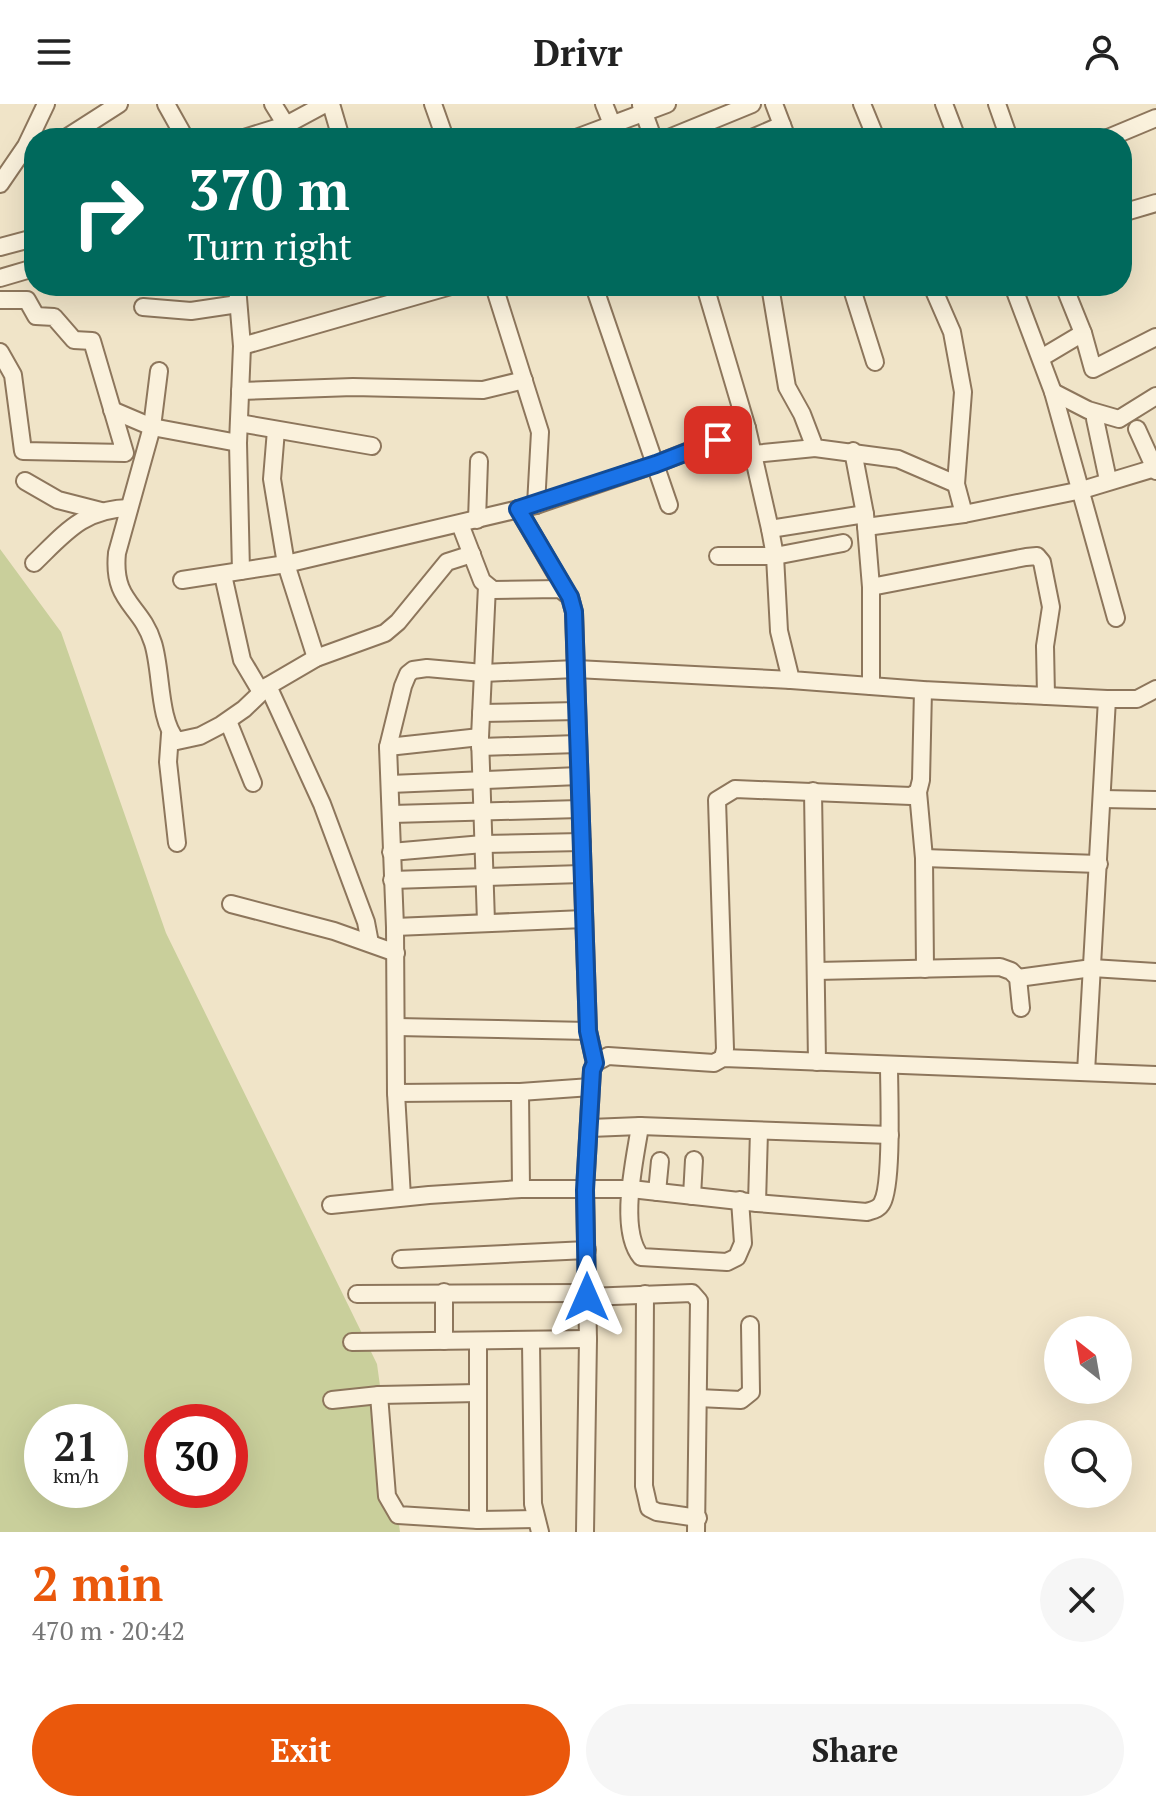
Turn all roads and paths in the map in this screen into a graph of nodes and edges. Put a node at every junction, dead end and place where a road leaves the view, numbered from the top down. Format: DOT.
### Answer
graph roads {
  1 [pos="46,104"];
  2 [pos="119,104"];
  3 [pos="166,104"];
  4 [pos="273,104"];
  5 [pos="328,104"];
  6 [pos="433,104"];
  7 [pos="604,104"];
  8 [pos="667,104"];
  9 [pos="752,104"];
  10 [pos="774,104"];
  11 [pos="862,104"];
  12 [pos="944,104"];
  13 [pos="997,104"];
  14 [pos="642,109"];
  15 [pos="1156,118"];
  16 [pos="612,124"];
  17 [pos="286,125"];
  18 [pos="35,128"];
  19 [pos="82,128"];
  20 [pos="179,128"];
  21 [pos="276,128"];
  22 [pos="337,128"];
  23 [pos="441,128"];
  24 [pos="602,128"];
  25 [pos="649,128"];
  26 [pos="693,128"];
  27 [pos="783,128"];
  28 [pos="872,128"];
  29 [pos="953,128"];
  30 [pos="1005,128"];
  31 [pos="1132,128"];
  32 [pos="24,149"];
  33 [pos="0,184"];
  34 [pos="1156,203"];
  35 [pos="1132,210"];
  36 [pos="24,241"];
  37 [pos="0,247"];
  38 [pos="24,271"];
  39 [pos="0,278"];
  40 [pos="238,296"];
  41 [pos="416,296"];
  42 [pos="497,296"];
  43 [pos="597,296"];
  44 [pos="708,296"];
  45 [pos="772,296"];
  46 [pos="854,296"];
  47 [pos="936,296"];
  48 [pos="1017,296"];
  49 [pos="1068,296"];
  50 [pos="0,300"];
  51 [pos="238,304"];
  52 [pos="143,307"];
  53 [pos="1083,333"];
  54 [pos="1156,337"];
  55 [pos="242,346"];
  56 [pos="0,352"];
  57 [pos="1041,358"];
  58 [pos="875,362"];
  59 [pos="159,371"];
  60 [pos="524,380"];
  61 [pos="240,391"];
  62 [pos="1053,392"];
  63 [pos="1156,396"];
  64 [pos="112,410"];
  65 [pos="1095,419"];
  66 [pos="239,423"];
  67 [pos="152,427"];
  68 [pos="747,428"];
  69 [pos="1137,429"];
  70 [pos="276,430"];
  71 [pos="718,440"];
  72 [pos="238,443"];
  73 [pos="372,446"];
  74 [pos="815,448"];
  75 [pos="853,451"];
  76 [pos="753,454"];
  77 [pos="479,461"];
  78 [pos="656,464"];
  79 [pos="1156,470"];
  80 [pos="1108,480"];
  81 [pos="25,481"];
  82 [pos="956,484"];
  83 [pos="1082,490"];
  84 [pos="536,505"];
  85 [pos="669,505"];
  86 [pos="129,508"];
  87 [pos="518,509"];
  88 [pos="101,511"];
  89 [pos="964,514"];
  90 [pos="477,520"];
  91 [pos="866,520"];
  92 [pos="460,524"];
  93 [pos="770,529"];
  94 [pos="843,543"];
  95 [pos="472,554"];
  96 [pos="718,556"];
  97 [pos="775,556"];
  98 [pos="34,563"];
  99 [pos="286,564"];
  100 [pos="241,571"];
  101 [pos="223,575"];
  102 [pos="182,580"];
  103 [pos="487,586"];
  104 [pos="871,587"];
  105 [pos="567,593"];
  106 [pos="1116,618"];
  107 [pos="316,658"];
  108 [pos="576,669"];
  109 [pos="483,673"];
  110 [pos="791,680"];
  111 [pos="871,686"];
  112 [pos="265,689"];
  113 [pos="1156,689"];
  114 [pos="923,690"];
  115 [pos="1046,696"];
  116 [pos="1107,699"];
  117 [pos="577,711"];
  118 [pos="481,713"];
  119 [pos="228,721"];
  120 [pos="170,734"];
  121 [pos="480,742"];
  122 [pos="578,744"];
  123 [pos="388,747"];
  124 [pos="579,776"];
  125 [pos="481,780"];
  126 [pos="253,783"];
  127 [pos="390,784"];
  128 [pos="813,791"];
  129 [pos="918,792"];
  130 [pos="1102,799"];
  131 [pos="1156,800"];
  132 [pos="580,809"];
  133 [pos="482,810"];
  134 [pos="392,814"];
  135 [pos="582,842"];
  136 [pos="177,843"];
  137 [pos="483,844"];
  138 [pos="391,852"];
  139 [pos="924,858"];
  140 [pos="1099,864"];
  141 [pos="582,874"];
  142 [pos="484,879"];
  143 [pos="392,880"];
  144 [pos="231,904"];
  145 [pos="584,919"];
  146 [pos="486,922"];
  147 [pos="395,927"];
  148 [pos="370,943"];
  149 [pos="396,953"];
  150 [pos="1092,968"];
  151 [pos="925,969"];
  152 [pos="816,971"];
  153 [pos="1156,972"];
  154 [pos="1018,978"];
  155 [pos="1021,1008"];
  156 [pos="397,1027"];
  157 [pos="588,1031"];
  158 [pos="723,1058"];
  159 [pos="817,1062"];
  160 [pos="595,1063"];
  161 [pos="889,1065"];
  162 [pos="1086,1072"];
  163 [pos="1156,1075"];
  164 [pos="591,1087"];
  165 [pos="520,1092"];
  166 [pos="396,1093"];
  167 [pos="640,1126"];
  168 [pos="590,1128"];
  169 [pos="759,1131"];
  170 [pos="890,1135"];
  171 [pos="694,1160"];
  172 [pos="660,1161"];
  173 [pos="521,1189"];
  174 [pos="631,1189"];
  175 [pos="585,1190"];
  176 [pos="657,1192"];
  177 [pos="692,1196"];
  178 [pos="402,1197"];
  179 [pos="749,1202"];
  180 [pos="331,1205"];
  181 [pos="588,1256"];
  182 [pos="401,1259"];
  183 [pos="444,1292"];
  184 [pos="587,1292"];
  185 [pos="357,1294"];
  186 [pos="645,1294"];
  187 [pos="750,1325"];
  188 [pos="588,1339"];
  189 [pos="444,1341"];
  190 [pos="478,1341"];
  191 [pos="352,1342"];
  192 [pos="531,1342"];
  193 [pos="478,1393"];
  194 [pos="379,1395"];
  195 [pos="698,1398"];
  196 [pos="332,1400"];
  197 [pos="478,1520"];
  198 [pos="538,1525"];
  199 [pos="697,1525"];
  200 [pos="585,1532"];
  1 -- 18 [label="street"];
  2 -- 19 [label="street"];
  3 -- 20 [label="street"];
  4 -- 17 [label="street"];
  5 -- 17 [label="street"];
  5 -- 22 [label="street"];
  6 -- 23 [label="street"];
  7 -- 16 [label="street"];
  8 -- 14 [label="street"];
  9 -- 26 [label="street"];
  10 -- 27 [label="street"];
  11 -- 28 [label="street"];
  12 -- 29 [label="street"];
  13 -- 30 [label="street"];
  14 -- 16 [label="street"];
  14 -- 25 [label="street"];
  15 -- 31 [label="street"];
  16 -- 24 [label="street"];
  17 -- 21 [label="street"];
  32 -- 33 [label="street"];
  34 -- 35 [label="street"];
  36 -- 37 [label="street"];
  38 -- 39 [label="street"];
  40 -- 51 [label="street"];
  41 -- 55 [label="street"];
  42 -- 60 [label="street"];
  43 -- 78 [label="street"];
  44 -- 68 [label="street"];
  45 -- 74 [label="street"];
  46 -- 58 [label="street"];
  47 -- 82 [label="street"];
  48 -- 57 [label="street"];
  49 -- 53 [label="street"];
  50 -- 64 [label="street"];
  51 -- 52 [label="street"];
  51 -- 55 [label="street"];
  53 -- 54 [label="street"];
  53 -- 57 [label="street"];
  55 -- 61 [label="street"];
  56 -- 64 [label="street"];
  57 -- 62 [label="street"];
  59 -- 67 [label="street"];
  60 -- 61 [label="street"];
  60 -- 84 [label="street"];
  61 -- 66 [label="street"];
  62 -- 63 [label="street"];
  62 -- 83 [label="street"];
  64 -- 67 [label="street"];
  65 -- 80 [label="street"];
  66 -- 70 [label="street"];
  66 -- 72 [label="street"];
  67 -- 72 [label="street"];
  67 -- 86 [label="street"];
  68 -- 71 [label="street"];
  68 -- 76 [label="street"];
  69 -- 79 [label="street"];
  70 -- 73 [label="street"];
  70 -- 99 [label="street"];
  71 -- 76 [label="street"];
  71 -- 78 [label="street"];
  72 -- 100 [label="street"];
  74 -- 75 [label="street"];
  74 -- 76 [label="street"];
  75 -- 82 [label="street"];
  75 -- 91 [label="street"];
  76 -- 93 [label="street"];
  77 -- 90 [label="street"];
  78 -- 84 [label="street"];
  78 -- 85 [label="street"];
  79 -- 80 [label="street"];
  80 -- 83 [label="street"];
  81 -- 88 [label="street"];
  82 -- 89 [label="street"];
  83 -- 89 [label="street"];
  83 -- 106 [label="street"];
  84 -- 87 [label="street"];
  86 -- 88 [label="street"];
  86 -- 120 [label="street"];
  87 -- 90 [label="street"];
  87 -- 105 [label="street"];
  88 -- 98 [label="street"];
  89 -- 91 [label="street"];
  90 -- 92 [label="street"];
  91 -- 93 [label="street"];
  91 -- 104 [label="street"];
  92 -- 95 [label="street"];
  92 -- 99 [label="street"];
  93 -- 97 [label="street"];
  94 -- 97 [label="street"];
  95 -- 103 [label="street"];
  95 -- 107 [label="street"];
  96 -- 97 [label="street"];
  97 -- 110 [label="street"];
  99 -- 100 [label="street"];
  99 -- 107 [label="street"];
  100 -- 101 [label="street"];
  101 -- 102 [label="street"];
  101 -- 112 [label="street"];
  103 -- 105 [label="street"];
  103 -- 109 [label="street"];
  104 -- 111 [label="street"];
  104 -- 115 [label="street"];
  105 -- 108 [label="street"];
  107 -- 112 [label="street"];
  108 -- 109 [label="street"];
  108 -- 110 [label="street"];
  108 -- 117 [label="street"];
  109 -- 118 [label="street"];
  109 -- 123 [label="street"];
  110 -- 111 [label="street"];
  111 -- 114 [label="street"];
  112 -- 119 [label="street"];
  112 -- 148 [label="street"];
  113 -- 116 [label="street"];
  114 -- 115 [label="street"];
  114 -- 129 [label="street"];
  115 -- 116 [label="street"];
  116 -- 130 [label="street"];
  117 -- 118 [label="street"];
  117 -- 122 [label="street"];
  118 -- 121 [label="street"];
  119 -- 120 [label="street"];
  119 -- 126 [label="street"];
  120 -- 136 [label="street"];
  121 -- 122 [label="street"];
  121 -- 123 [label="street"];
  121 -- 125 [label="street"];
  122 -- 124 [label="street"];
  123 -- 127 [label="street"];
  124 -- 125 [label="street"];
  124 -- 132 [label="street"];
  125 -- 127 [label="street"];
  125 -- 133 [label="street"];
  127 -- 134 [label="street"];
  128 -- 129 [label="street"];
  128 -- 152 [label="street"];
  128 -- 158 [label="street"];
  129 -- 139 [label="street"];
  130 -- 131 [label="street"];
  130 -- 140 [label="street"];
  132 -- 133 [label="street"];
  132 -- 135 [label="street"];
  133 -- 134 [label="street"];
  133 -- 137 [label="street"];
  134 -- 138 [label="street"];
  135 -- 137 [label="street"];
  135 -- 141 [label="street"];
  137 -- 138 [label="street"];
  137 -- 142 [label="street"];
  138 -- 143 [label="street"];
  139 -- 140 [label="street"];
  139 -- 151 [label="street"];
  140 -- 150 [label="street"];
  141 -- 142 [label="street"];
  141 -- 145 [label="street"];
  142 -- 143 [label="street"];
  142 -- 146 [label="street"];
  143 -- 147 [label="street"];
  144 -- 148 [label="street"];
  145 -- 146 [label="street"];
  145 -- 157 [label="street"];
  146 -- 147 [label="street"];
  147 -- 149 [label="street"];
  148 -- 149 [label="street"];
  149 -- 156 [label="street"];
  150 -- 153 [label="street"];
  150 -- 154 [label="street"];
  150 -- 162 [label="street"];
  151 -- 152 [label="street"];
  151 -- 154 [label="street"];
  152 -- 159 [label="street"];
  154 -- 155 [label="street"];
  156 -- 157 [label="street"];
  156 -- 166 [label="street"];
  157 -- 160 [label="street"];
  158 -- 159 [label="street"];
  158 -- 160 [label="street"];
  159 -- 161 [label="street"];
  160 -- 164 [label="street"];
  161 -- 162 [label="street"];
  161 -- 170 [label="street"];
  162 -- 163 [label="street"];
  164 -- 165 [label="street"];
  164 -- 168 [label="street"];
  165 -- 166 [label="street"];
  165 -- 173 [label="street"];
  166 -- 178 [label="street"];
  167 -- 168 [label="street"];
  167 -- 169 [label="street"];
  167 -- 174 [label="street"];
  168 -- 175 [label="street"];
  169 -- 170 [label="street"];
  169 -- 179 [label="street"];
  170 -- 179 [label="street"];
  171 -- 177 [label="street"];
  172 -- 176 [label="street"];
  173 -- 175 [label="street"];
  173 -- 178 [label="street"];
  174 -- 175 [label="street"];
  174 -- 176 [label="street"];
  174 -- 179 [label="street"];
  175 -- 181 [label="street"];
  176 -- 177 [label="street"];
  177 -- 179 [label="street"];
  178 -- 180 [label="street"];
  181 -- 182 [label="street"];
  181 -- 184 [label="street"];
  183 -- 184 [label="street"];
  183 -- 185 [label="street"];
  183 -- 189 [label="street"];
  184 -- 186 [label="street"];
  184 -- 188 [label="street"];
  186 -- 195 [label="street"];
  186 -- 199 [label="street"];
  187 -- 195 [label="street"];
  188 -- 192 [label="street"];
  188 -- 200 [label="street"];
  189 -- 190 [label="street"];
  189 -- 191 [label="street"];
  190 -- 192 [label="street"];
  190 -- 193 [label="street"];
  192 -- 198 [label="street"];
  193 -- 194 [label="street"];
  193 -- 197 [label="street"];
  194 -- 196 [label="street"];
  194 -- 197 [label="street"];
  195 -- 199 [label="street"];
  197 -- 198 [label="street"];
}
